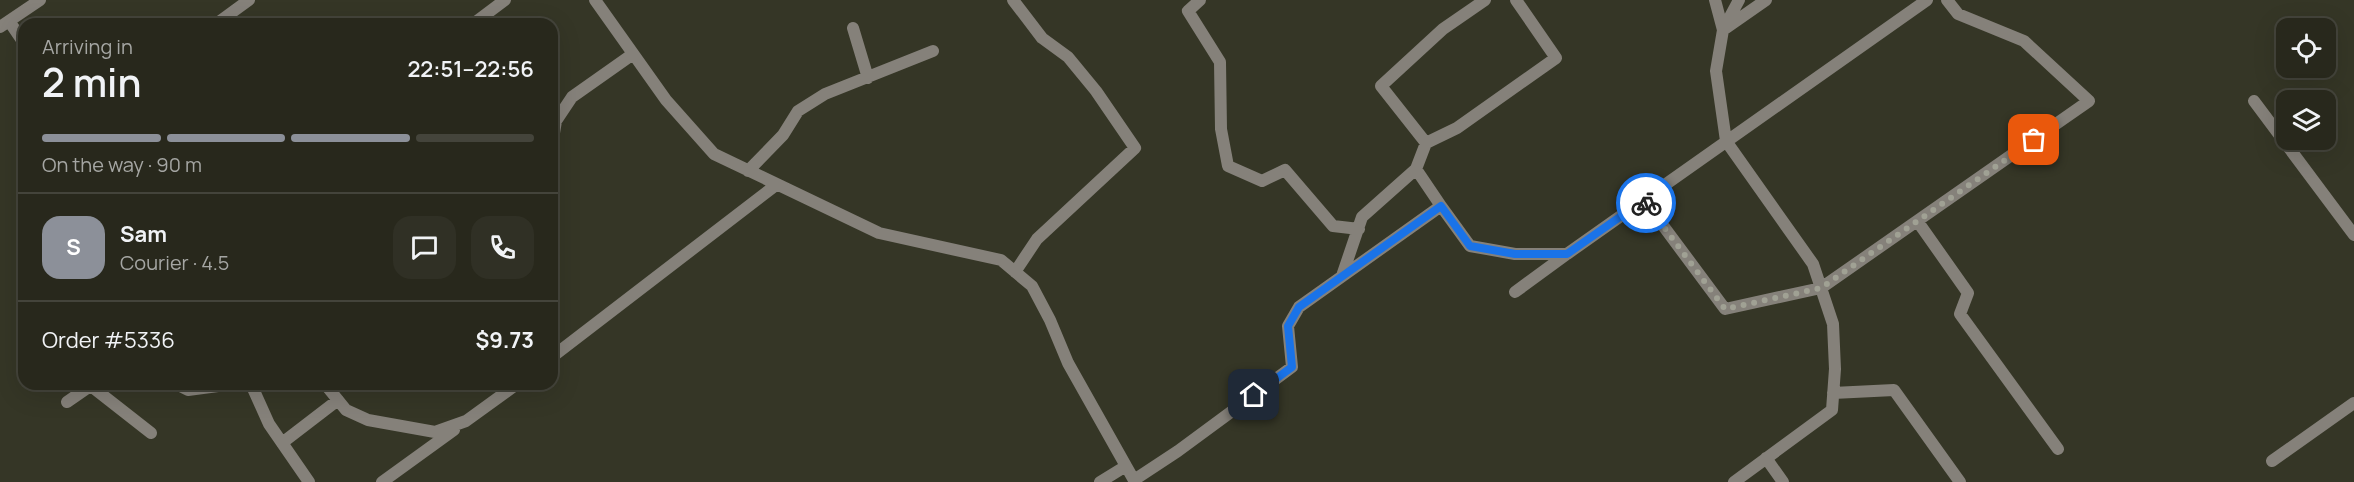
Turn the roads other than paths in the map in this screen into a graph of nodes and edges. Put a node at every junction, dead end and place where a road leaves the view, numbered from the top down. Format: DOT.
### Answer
graph roads {
  1 [pos="40,0"];
  2 [pos="249,0"];
  3 [pos="505,0"];
  4 [pos="595,0"];
  5 [pos="1013,0"];
  6 [pos="1200,0"];
  7 [pos="1485,0"];
  8 [pos="1516,0"];
  9 [pos="1715,0"];
  10 [pos="1739,0"];
  11 [pos="1766,0"];
  12 [pos="1927,0"];
  13 [pos="1947,0"];
  14 [pos="224,18"];
  15 [pos="480,18"];
  16 [pos="4,24"];
  17 [pos="853,28"];
  18 [pos="1723,30"];
  19 [pos="18,37"];
  20 [pos="933,51"];
  21 [pos="633,54"];
  22 [pos="868,78"];
  23 [pos="2254,101"];
  24 [pos="558,118"];
  25 [pos="1726,141"];
  26 [pos="1426,143"];
  27 [pos="1416,170"];
  28 [pos="748,171"];
  29 [pos="776,185"];
  30 [pos="1644,200"];
  31 [pos="1441,206"];
  32 [pos="1918,222"];
  33 [pos="1359,228"];
  34 [pos="2354,235"];
  35 [pos="1567,254"];
  36 [pos="1015,272"];
  37 [pos="1341,276"];
  38 [pos="1821,288"];
  39 [pos="1515,292"];
  40 [pos="558,352"];
  41 [pos="85,390"];
  42 [pos="98,390"];
  43 [pos="254,390"];
  44 [pos="329,390"];
  45 [pos="509,390"];
  46 [pos="1833,393"];
  47 [pos="338,400"];
  48 [pos="67,402"];
  49 [pos="2354,403"];
  50 [pos="466,421"];
  51 [pos="151,433"];
  52 [pos="282,443"];
  53 [pos="2058,449"];
  54 [pos="1766,458"];
  55 [pos="2272,461"];
  56 [pos="1126,466"];
  57 [pos="1135,481"];
  58 [pos="309,482"];
  59 [pos="382,482"];
  60 [pos="1100,482"];
  61 [pos="1734,482"];
  62 [pos="1783,482"];
  63 [pos="1960,482"];
  1 -- 16 [label="street"];
  2 -- 14 [label="street"];
  3 -- 15 [label="street"];
  4 -- 21 [label="street"];
  5 -- 36 [label="street"];
  6 -- 33 [label="street"];
  7 -- 26 [label="street"];
  8 -- 26 [label="street"];
  9 -- 18 [label="street"];
  10 -- 18 [label="street"];
  11 -- 18 [label="street"];
  12 -- 25 [label="street"];
  13 -- 32 [label="street"];
  16 -- 19 [label="street"];
  17 -- 22 [label="street"];
  18 -- 25 [label="street"];
  20 -- 22 [label="street"];
  21 -- 24 [label="street"];
  21 -- 28 [label="street"];
  22 -- 28 [label="street"];
  23 -- 34 [label="street"];
  25 -- 30 [label="street"];
  25 -- 38 [label="street"];
  26 -- 27 [label="street"];
  27 -- 31 [label="street"];
  27 -- 33 [label="street"];
  28 -- 29 [label="street"];
  29 -- 36 [label="street"];
  29 -- 40 [label="street"];
  30 -- 35 [label="street"];
  30 -- 38 [label="street"];
  31 -- 35 [label="street"];
  31 -- 37 [label="street"];
  32 -- 38 [label="street"];
  32 -- 53 [label="street"];
  33 -- 37 [label="street"];
  35 -- 39 [label="street"];
  36 -- 56 [label="street"];
  37 -- 57 [label="street"];
  38 -- 46 [label="street"];
  41 -- 48 [label="street"];
  42 -- 51 [label="street"];
  43 -- 52 [label="street"];
  44 -- 47 [label="street"];
  45 -- 50 [label="street"];
  46 -- 54 [label="street"];
  46 -- 63 [label="street"];
  47 -- 50 [label="street"];
  47 -- 52 [label="street"];
  49 -- 55 [label="street"];
  50 -- 59 [label="street"];
  52 -- 58 [label="street"];
  54 -- 61 [label="street"];
  54 -- 62 [label="street"];
  56 -- 57 [label="street"];
  56 -- 60 [label="street"];
}
